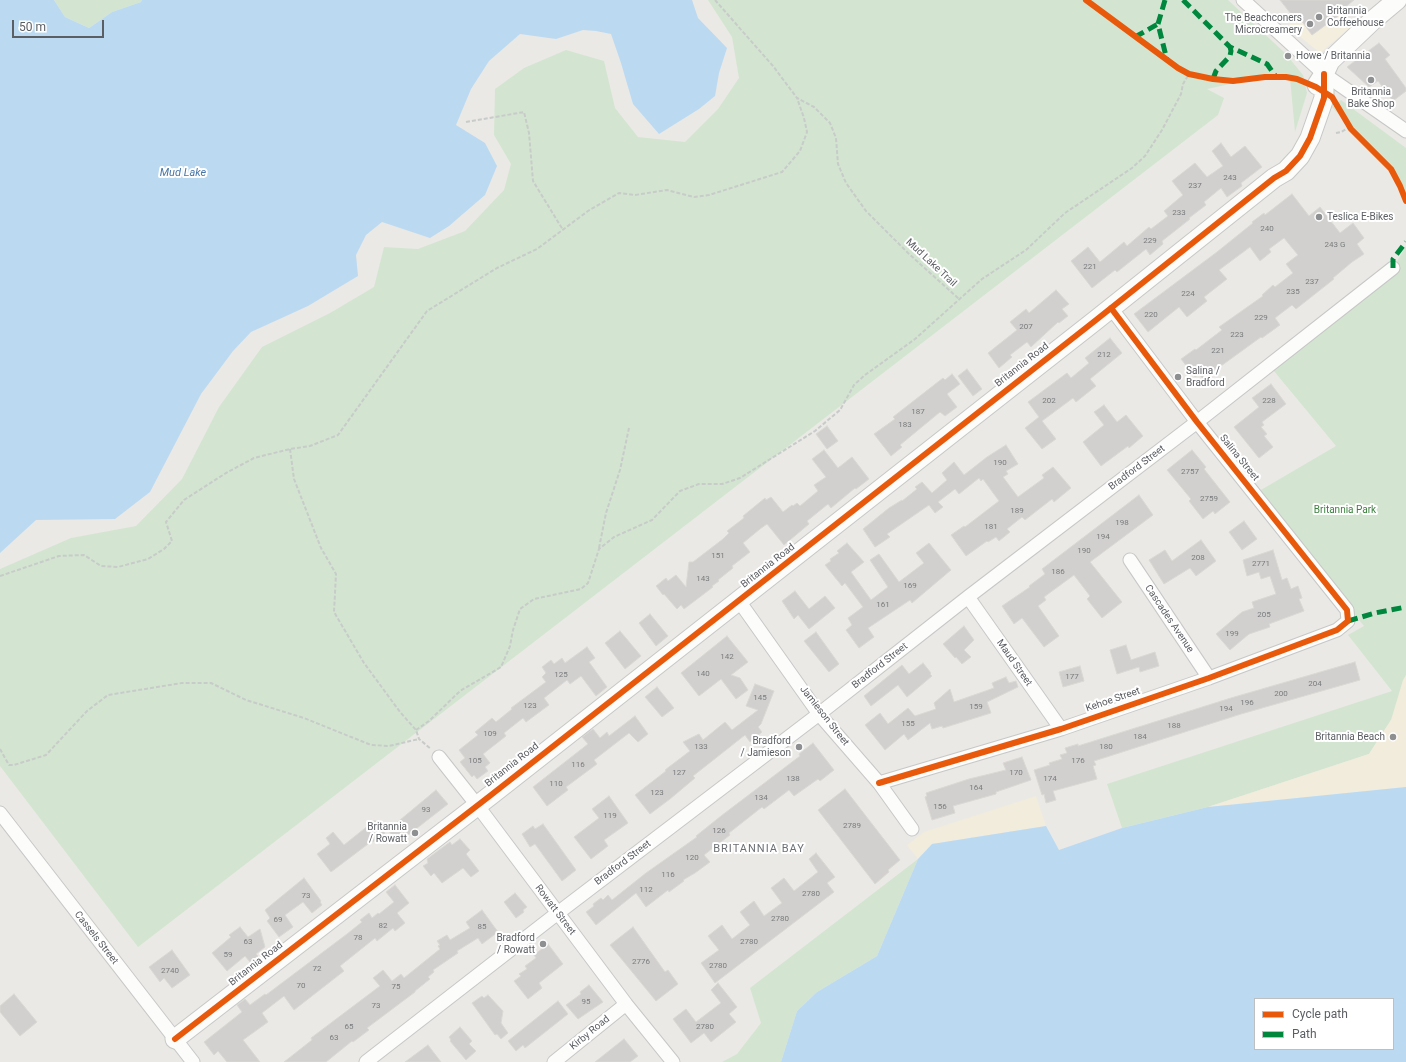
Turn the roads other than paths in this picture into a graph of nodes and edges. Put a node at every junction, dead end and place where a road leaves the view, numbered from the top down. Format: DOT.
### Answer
graph roads {
  1 [pos="1243,0"];
  2 [pos="1397,0"];
  3 [pos="1324,74"];
  4 [pos="1406,131"];
  5 [pos="1393,268"];
  6 [pos="1111,308"];
  7 [pos="1197,422"];
  8 [pos="1130,560"];
  9 [pos="968,597"];
  10 [pos="739,601"];
  11 [pos="1348,621"];
  12 [pos="1209,678"];
  13 [pos="819,714"];
  14 [pos="1061,729"];
  15 [pos="439,757"];
  16 [pos="879,783"];
  17 [pos="477,805"];
  18 [pos="0,813"];
  19 [pos="912,829"];
  20 [pos="557,913"];
  21 [pos="626,1004"];
  22 [pos="175,1039"];
  23 [pos="193,1062"];
  24 [pos="366,1062"];
  25 [pos="554,1062"];
  26 [pos="673,1062"];
  1 -- 3 [label="street"];
  2 -- 3 [label="street, Britannia Road"];
  3 -- 4 [label="street"];
  3 -- 6 [label="street, Britannia Road"];
  5 -- 7 [label="street, Bradford Street"];
  6 -- 7 [label="street, Salina Street"];
  6 -- 10 [label="street, Britannia Road"];
  7 -- 9 [label="street, Bradford Street"];
  7 -- 11 [label="street, Salina Street"];
  8 -- 12 [label="street, Cascades Avenue"];
  9 -- 13 [label="street, Bradford Street"];
  9 -- 14 [label="street, Maud Street"];
  10 -- 13 [label="street, Jamieson Street"];
  10 -- 17 [label="street, Britannia Road"];
  11 -- 12 [label="street, Kehoe Street"];
  12 -- 14 [label="street, Kehoe Street"];
  13 -- 16 [label="street, Jamieson Street"];
  13 -- 20 [label="street, Bradford Street"];
  14 -- 16 [label="street, Kehoe Street"];
  15 -- 17 [label="street, Rowatt Street"];
  16 -- 19 [label="street, Jamieson Street"];
  17 -- 20 [label="street, Rowatt Street"];
  17 -- 22 [label="street, Britannia Road"];
  18 -- 22 [label="street, Cassels Street"];
  20 -- 21 [label="street, Rowatt Street"];
  20 -- 24 [label="street, Bradford Street"];
  21 -- 25 [label="street, Kirby Road"];
  21 -- 26 [label="street, Rowatt Street"];
  22 -- 23 [label="street, Cassels Street"];
}
